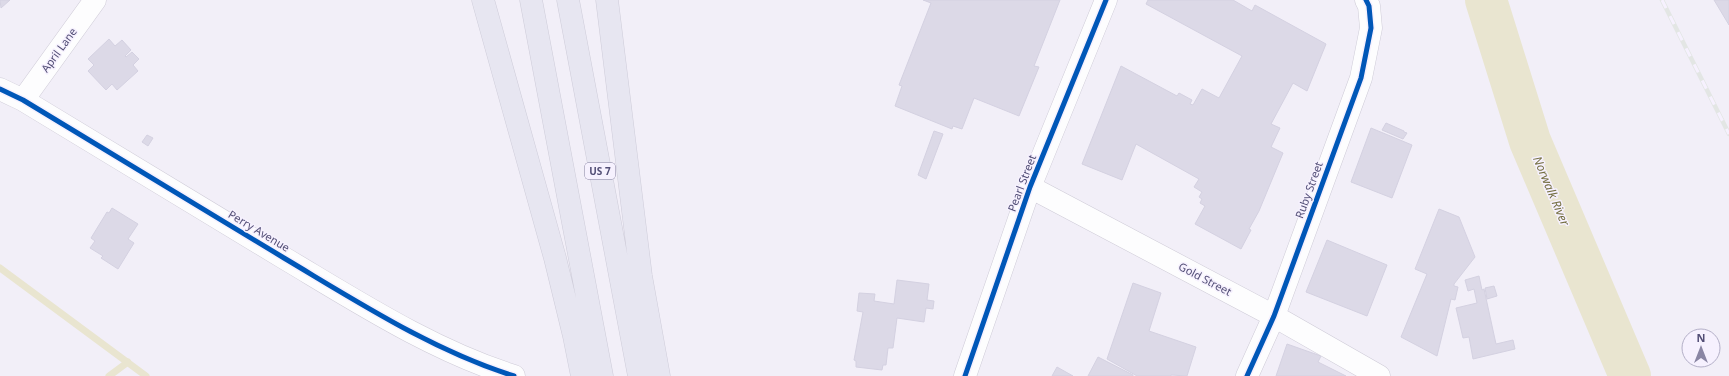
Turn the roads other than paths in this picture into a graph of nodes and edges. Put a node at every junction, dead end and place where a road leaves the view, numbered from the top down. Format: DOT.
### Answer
graph roads {
  1 [pos="96,0"];
  2 [pos="484,0"];
  3 [pos="531,0"];
  4 [pos="568,0"];
  5 [pos="607,0"];
  6 [pos="1106,0"];
  7 [pos="1367,3"];
  8 [pos="0,89"];
  9 [pos="23,100"];
  10 [pos="1030,187"];
  11 [pos="1274,316"];
  12 [pos="584,337"];
  13 [pos="643,344"];
  14 [pos="514,376"];
  15 [pos="582,376"];
  16 [pos="602,376"];
  17 [pos="639,376"];
  18 [pos="659,376"];
  19 [pos="965,376"];
  20 [pos="1247,376"];
  21 [pos="1379,376"];
  1 -- 9 [label="street, April Lane"];
  2 -- 12 [label="highway"];
  3 -- 12 [label="highway"];
  4 -- 13 [label="highway, US 7"];
  5 -- 13 [label="highway"];
  6 -- 10 [label="street, Pearl Street"];
  7 -- 11 [label="street, Ruby Street"];
  8 -- 9 [label="street, Perry Avenue"];
  9 -- 14 [label="street, Perry Avenue"];
  10 -- 11 [label="street, Gold Street"];
  10 -- 19 [label="street, Pearl Street"];
  11 -- 20 [label="street, Ruby Street"];
  11 -- 21 [label="street, Gold Street"];
  12 -- 15 [label="highway"];
  12 -- 16 [label="highway"];
  13 -- 17 [label="highway, US 7"];
  13 -- 18 [label="highway"];
}
